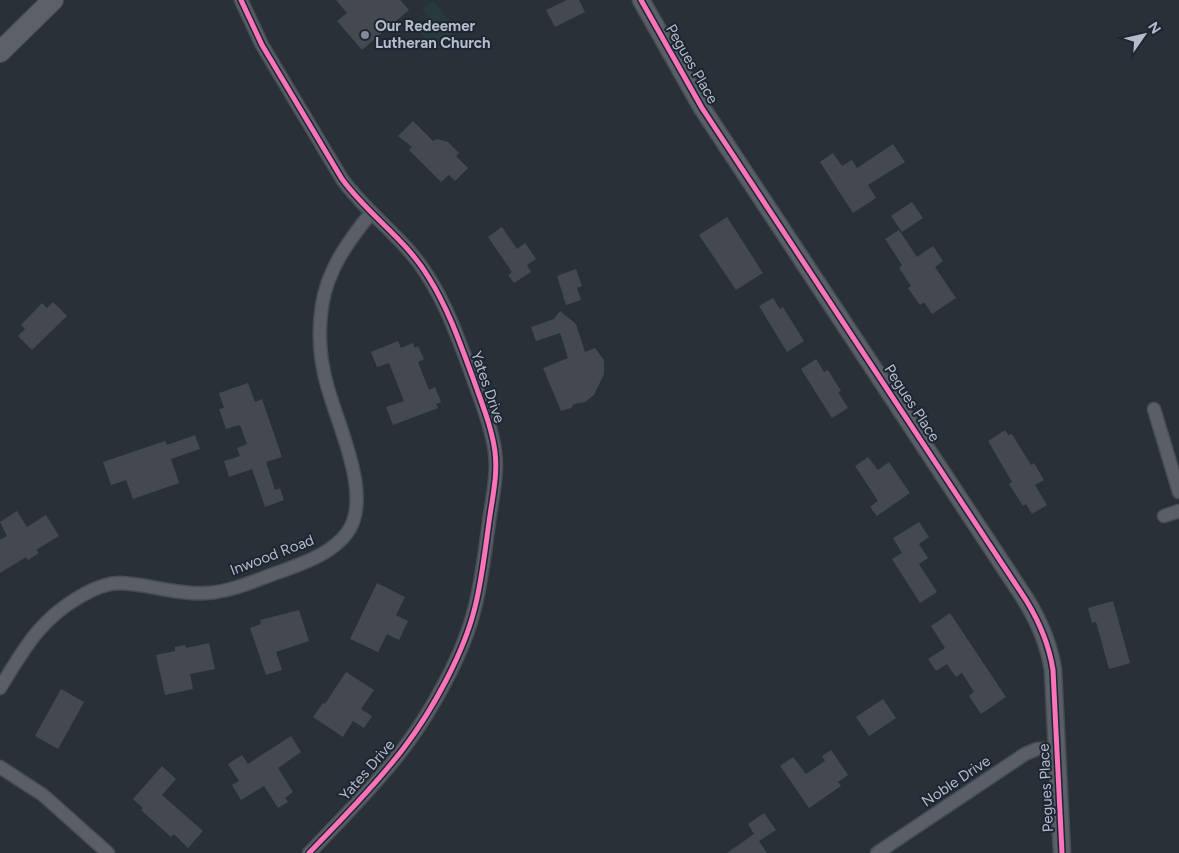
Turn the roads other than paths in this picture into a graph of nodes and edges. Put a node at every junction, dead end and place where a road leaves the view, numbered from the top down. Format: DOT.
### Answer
graph roads {
  1 [pos="53,0"];
  2 [pos="241,0"];
  3 [pos="641,0"];
  4 [pos="0,52"];
  5 [pos="371,214"];
  6 [pos="1154,409"];
  7 [pos="1179,492"];
  8 [pos="1179,511"];
  9 [pos="1164,516"];
  10 [pos="0,688"];
  11 [pos="1056,749"];
  12 [pos="0,767"];
  13 [pos="108,853"];
  14 [pos="309,853"];
  15 [pos="878,853"];
  16 [pos="1062,853"];
  1 -- 4 [label="main road"];
  2 -- 5 [label="street, Yates Drive"];
  3 -- 11 [label="street, Pegues Place"];
  5 -- 10 [label="street, Inwood Road"];
  5 -- 14 [label="street, Yates Drive"];
  6 -- 7 [label="street"];
  8 -- 9 [label="street"];
  11 -- 15 [label="street, Noble Drive"];
  11 -- 16 [label="street, Pegues Place"];
  12 -- 13 [label="street"];
}
